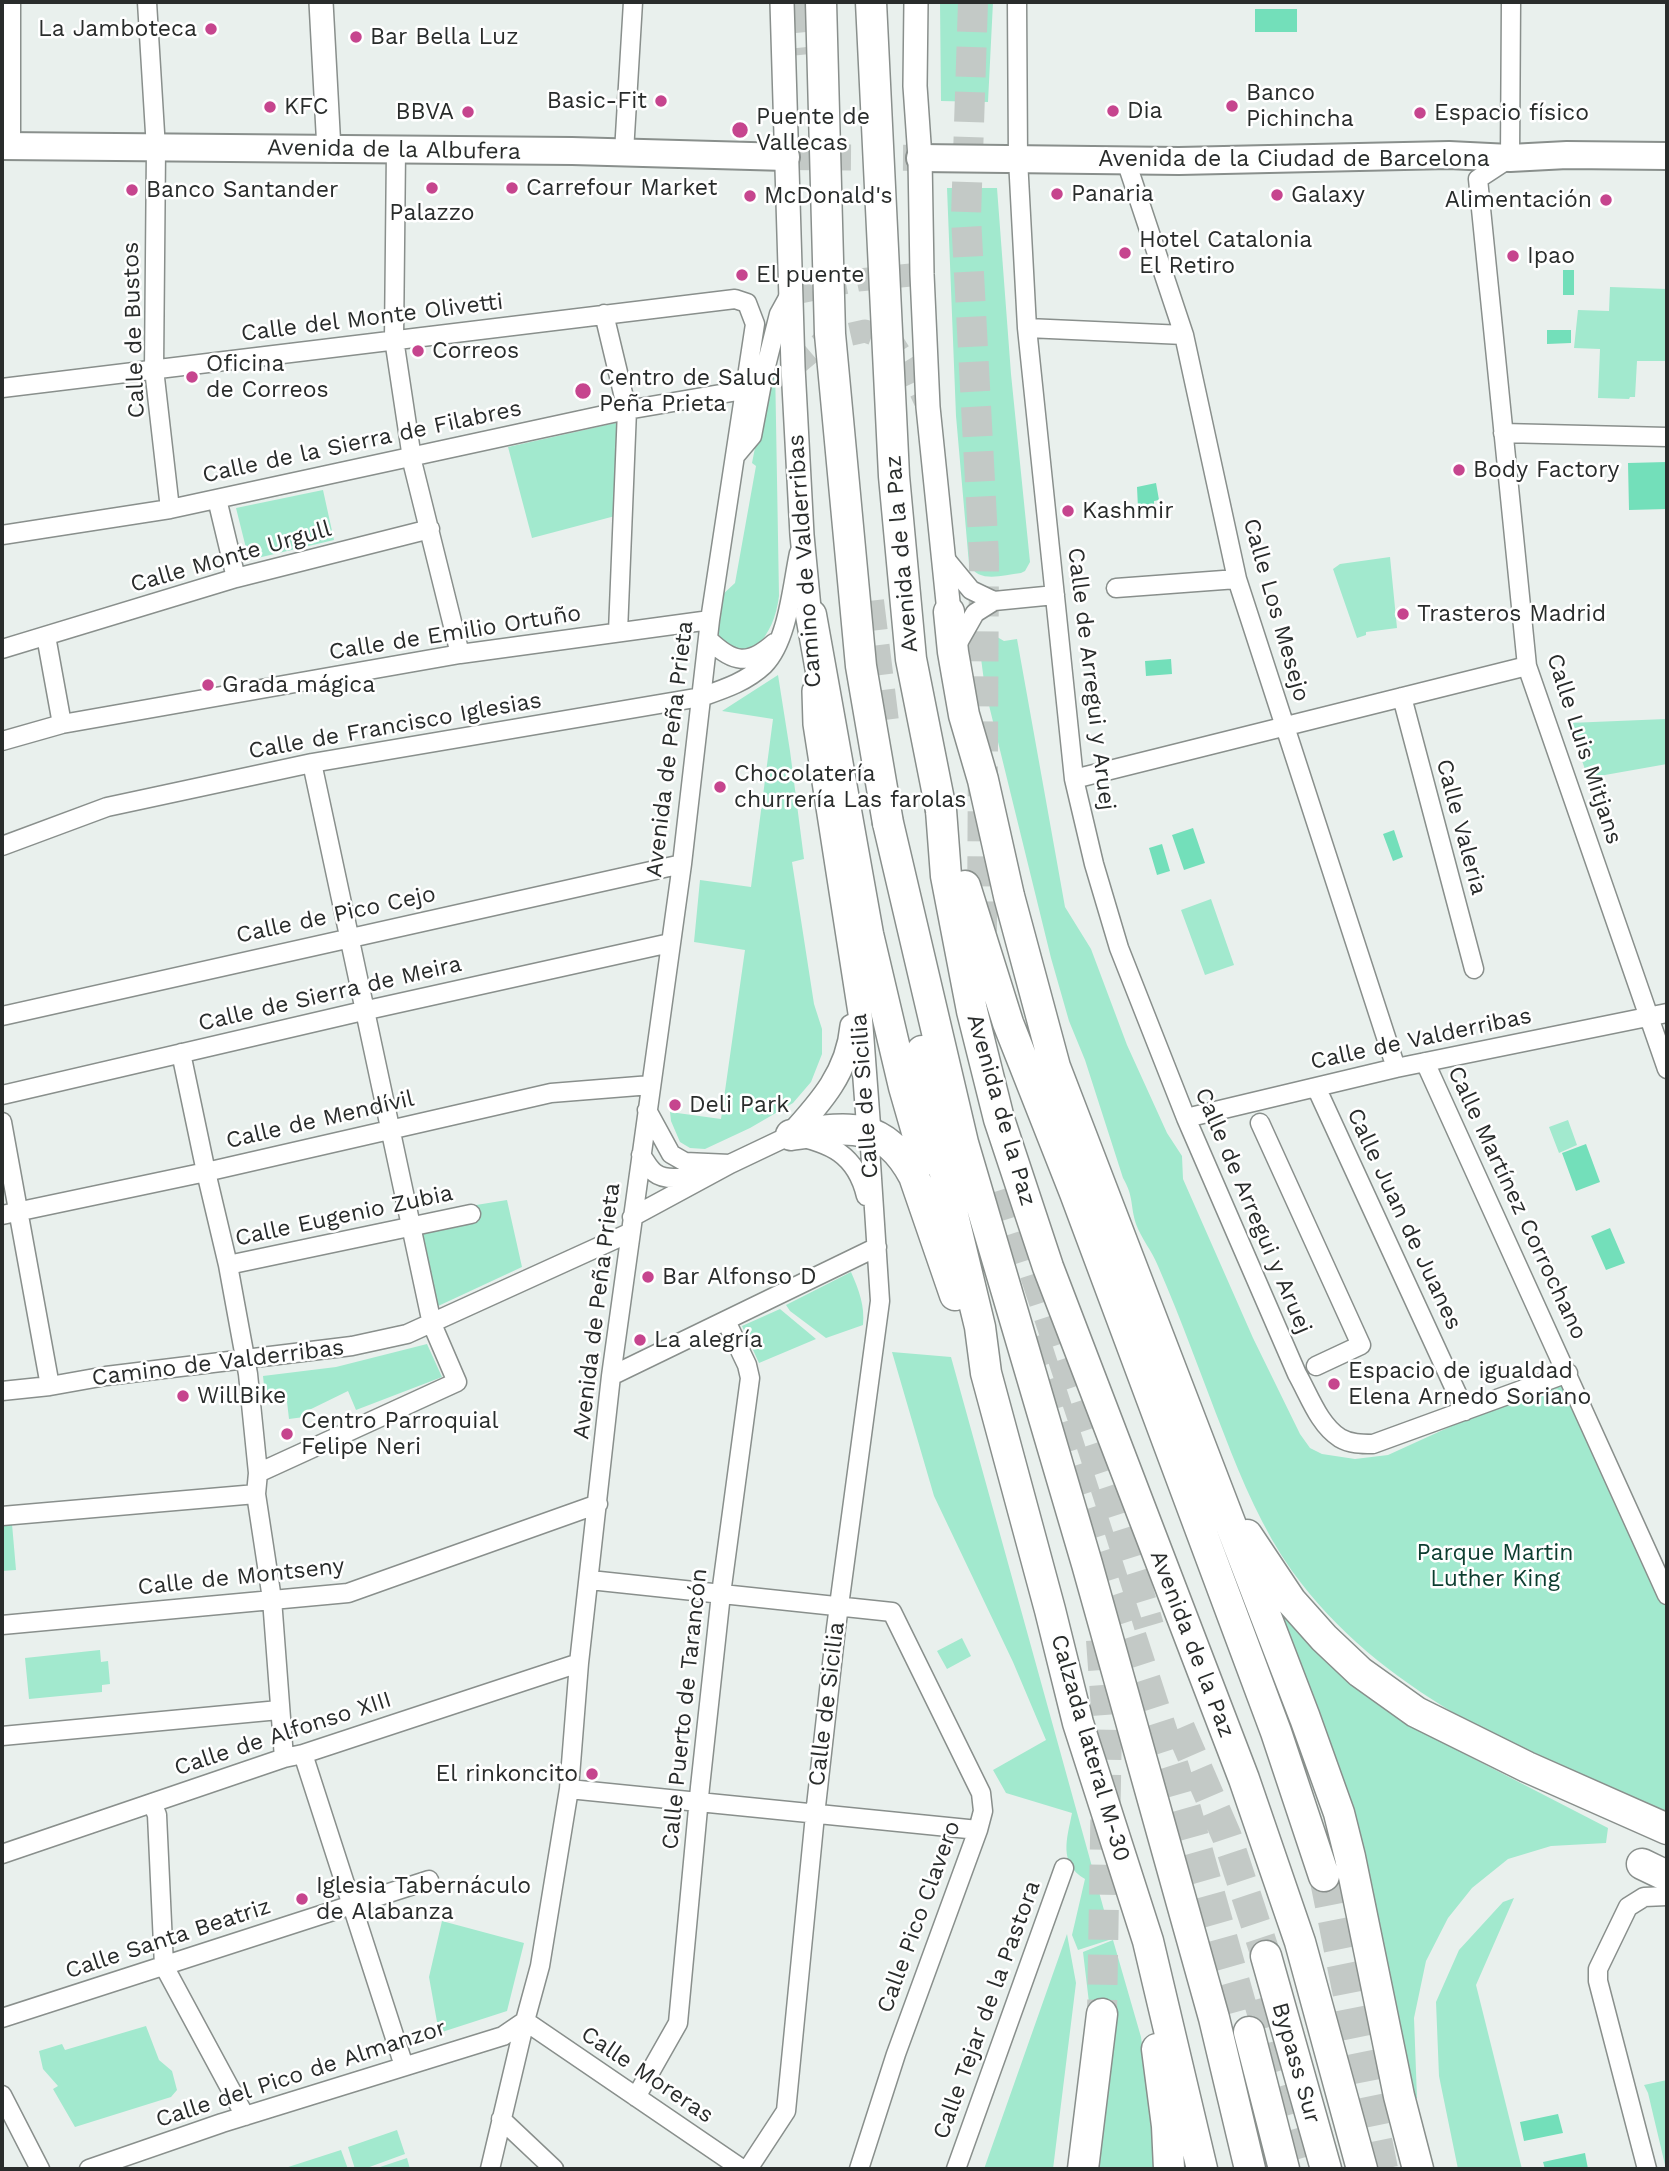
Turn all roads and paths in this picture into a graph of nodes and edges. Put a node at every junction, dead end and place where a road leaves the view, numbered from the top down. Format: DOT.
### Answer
graph roads {
  1 [pos="147,2"];
  2 [pos="321,2"];
  3 [pos="633,2"];
  4 [pos="782,2"];
  5 [pos="821,2"];
  6 [pos="871,2"];
  7 [pos="916,2"];
  8 [pos="1017,2"];
  9 [pos="1511,2"];
  10 [pos="8,9"];
  11 [pos="6,146"];
  12 [pos="156,149"];
  13 [pos="329,149"];
  14 [pos="396,150"];
  15 [pos="624,152"];
  16 [pos="1667,156"];
  17 [pos="786,157"];
  18 [pos="920,158"];
  19 [pos="1510,158"];
  20 [pos="1018,159"];
  21 [pos="1126,161"];
  22 [pos="790,294"];
  23 [pos="747,303"];
  24 [pos="604,314"];
  25 [pos="1027,328"];
  26 [pos="1184,335"];
  27 [pos="394,340"];
  28 [pos="155,369"];
  29 [pos="2,388"];
  30 [pos="732,391"];
  31 [pos="627,410"];
  32 [pos="1503,433"];
  33 [pos="1667,437"];
  34 [pos="736,455"];
  35 [pos="412,457"];
  36 [pos="217,499"];
  37 [pos="170,509"];
  38 [pos="429,529"];
  39 [pos="2,535"];
  40 [pos="802,536"];
  41 [pos="943,555"];
  42 [pos="236,578"];
  43 [pos="1237,579"];
  44 [pos="1116,588"];
  45 [pos="1055,594"];
  46 [pos="993,601"];
  47 [pos="949,612"];
  48 [pos="811,615"];
  49 [pos="710,620"];
  50 [pos="618,632"];
  51 [pos="46,636"];
  52 [pos="781,637"];
  53 [pos="709,640"];
  54 [pos="2,649"];
  55 [pos="953,652"];
  56 [pos="460,654"];
  57 [pos="1527,666"];
  58 [pos="1402,696"];
  59 [pos="701,697"];
  60 [pos="62,724"];
  61 [pos="1286,726"];
  62 [pos="2,741"];
  63 [pos="312,763"];
  64 [pos="1074,779"];
  65 [pos="940,810"];
  66 [pos="888,824"];
  67 [pos="2,846"];
  68 [pos="682,864"];
  69 [pos="348,937"];
  70 [pos="670,943"];
  71 [pos="851,963"];
  72 [pos="1474,969"];
  73 [pos="363,1011"];
  74 [pos="1667,1013"];
  75 [pos="2,1016"];
  76 [pos="1649,1017"];
  77 [pos="181,1053"];
  78 [pos="1425,1062"];
  79 [pos="1055,1067"];
  80 [pos="1396,1068"];
  81 [pos="1667,1069"];
  82 [pos="651,1085"];
  83 [pos="1316,1087"];
  84 [pos="2,1095"];
  85 [pos="647,1111"];
  86 [pos="1186,1118"];
  87 [pos="2,1122"];
  88 [pos="1260,1124"];
  89 [pos="390,1129"];
  90 [pos="869,1132"];
  91 [pos="791,1135"];
  92 [pos="641,1155"];
  93 [pos="730,1164"];
  94 [pos="205,1172"];
  95 [pos="1075,1193"];
  96 [pos="10,1213"];
  97 [pos="471,1214"];
  98 [pos="631,1225"];
  99 [pos="411,1227"];
  100 [pos="876,1238"];
  101 [pos="228,1265"];
  102 [pos="726,1321"];
  103 [pos="432,1324"];
  104 [pos="974,1330"];
  105 [pos="245,1360"];
  106 [pos="1316,1366"];
  107 [pos="1568,1373"];
  108 [pos="611,1376"];
  109 [pos="50,1386"];
  110 [pos="2,1391"];
  111 [pos="1465,1411"];
  112 [pos="1197,1439"];
  113 [pos="258,1473"];
  114 [pos="256,1494"];
  115 [pos="598,1504"];
  116 [pos="2,1516"];
  117 [pos="590,1580"];
  118 [pos="721,1594"];
  119 [pos="1667,1595"];
  120 [pos="272,1599"];
  121 [pos="839,1606"];
  122 [pos="2,1625"];
  123 [pos="579,1663"];
  124 [pos="279,1710"];
  125 [pos="1078,1723"];
  126 [pos="2,1736"];
  127 [pos="303,1754"];
  128 [pos="284,1758"];
  129 [pos="569,1789"];
  130 [pos="698,1802"];
  131 [pos="152,1803"];
  132 [pos="815,1815"];
  133 [pos="1667,1829"];
  134 [pos="978,1830"];
  135 [pos="2,1854"];
  136 [pos="1064,1868"];
  137 [pos="1324,1876"];
  138 [pos="429,1880"];
  139 [pos="1667,1896"];
  140 [pos="353,1904"];
  141 [pos="1266,1956"];
  142 [pos="164,1966"];
  143 [pos="1102,2014"];
  144 [pos="2,2018"];
  145 [pos="525,2021"];
  146 [pos="1250,2032"];
  147 [pos="404,2066"];
  148 [pos="1340,2084"];
  149 [pos="2,2095"];
  150 [pos="636,2097"];
  151 [pos="246,2116"];
  152 [pos="501,2119"];
  153 [pos="40,2169"];
  154 [pos="89,2169"];
  155 [pos="490,2169"];
  156 [pos="554,2169"];
  157 [pos="742,2169"];
  158 [pos="748,2169"];
  159 [pos="859,2169"];
  160 [pos="956,2169"];
  161 [pos="1083,2169"];
  162 [pos="1169,2169"];
  163 [pos="1202,2169"];
  164 [pos="1250,2169"];
  165 [pos="1284,2169"];
  166 [pos="1326,2169"];
  167 [pos="1362,2169"];
  168 [pos="1379,2169"];
  169 [pos="1418,2169"];
  170 [pos="1647,2169"];
  1 -- 12 [label="street, Calle de Bustos"];
  2 -- 13 [label="main road"];
  3 -- 15 [label="street"];
  4 -- 17 [label="main road, Camino de Valderribas"];
  5 -- 66 [label="highway, Avenida de la Paz, bridge"];
  6 -- 65 [label="highway, Avenida de la Paz, bridge"];
  7 -- 18 [label="main road, Avenida de la Paz"];
  8 -- 20 [label="street, Calle de Arregui y Aruej"];
  9 -- 19 [label="street"];
  10 -- 11 [label="street"];
  11 -- 12 [label="main road, Avenida de la Albufera"];
  12 -- 13 [label="main road, Avenida de la Albufera"];
  12 -- 28 [label="street, Calle de Bustos"];
  13 -- 14 [label="main road, Avenida de la Albufera"];
  14 -- 15 [label="main road, Avenida de la Albufera"];
  14 -- 27 [label="street"];
  15 -- 17 [label="main road, Avenida de la Albufera"];
  16 -- 19 [label="main road, Avenida de la Ciudad de Barcelona"];
  17 -- 22 [label="main road, Camino de Valderribas"];
  18 -- 20 [label="main road, Avenida de la Ciudad de Barcelona"];
  18 -- 41 [label="main road, Avenida de la Paz"];
  19 -- 21 [label="main road, Avenida de la Ciudad de Barcelona"];
  19 -- 32 [label="street, Calle Luis Mitjans"];
  20 -- 21 [label="main road, Avenida de la Ciudad de Barcelona"];
  20 -- 25 [label="street, Calle de Arregui y Aruej"];
  21 -- 26 [label="street, Calle Los Mesejo"];
  22 -- 34 [label="street, Avenida de Peña Prieta"];
  22 -- 40 [label="main road, Camino de Valderribas"];
  23 -- 24 [label="street, Calle del Monte Olivetti"];
  23 -- 34 [label="street, Avenida de Peña Prieta"];
  24 -- 27 [label="street, Calle del Monte Olivetti"];
  24 -- 31 [label="street"];
  25 -- 26 [label="street"];
  25 -- 45 [label="street, Calle de Arregui y Aruej"];
  26 -- 43 [label="street, Calle Los Mesejo"];
  27 -- 28 [label="street, Calle del Monte Olivetti"];
  27 -- 35 [label="street"];
  28 -- 29 [label="street, Calle del Monte Olivetti"];
  28 -- 37 [label="street, Calle de Bustos"];
  30 -- 31 [label="street, Calle de la Sierra de Filabres"];
  31 -- 35 [label="street, Calle de la Sierra de Filabres"];
  31 -- 50 [label="street"];
  32 -- 33 [label="street"];
  32 -- 57 [label="street, Calle Luis Mitjans"];
  34 -- 49 [label="street, Avenida de Peña Prieta"];
  35 -- 36 [label="street, Calle de la Sierra de Filabres"];
  35 -- 38 [label="street"];
  36 -- 37 [label="street, Calle de la Sierra de Filabres"];
  36 -- 42 [label="street"];
  37 -- 39 [label="street, Calle de la Sierra de Filabres"];
  38 -- 42 [label="street, Calle Monte Urgull"];
  38 -- 56 [label="street"];
  40 -- 48 [label="main road, Camino de Valderribas"];
  40 -- 52 [label="street, Calle de Francisco Iglesias"];
  41 -- 46 [label="street"];
  41 -- 47 [label="main road, Avenida de la Paz"];
  42 -- 51 [label="street, Calle Monte Urgull"];
  43 -- 44 [label="street"];
  43 -- 61 [label="street, Calle Los Mesejo"];
  45 -- 46 [label="street"];
  45 -- 64 [label="street, Calle de Arregui y Aruej"];
  46 -- 55 [label="street"];
  47 -- 55 [label="highway"];
  48 -- 71 [label="main road, Camino de Valderribas"];
  48 -- 104 [label="highway"];
  49 -- 50 [label="street, Calle de Emilio Ortuño"];
  49 -- 53 [label="street, Avenida de Peña Prieta"];
  50 -- 56 [label="street, Calle de Emilio Ortuño"];
  51 -- 54 [label="street, Calle Monte Urgull"];
  51 -- 60 [label="street"];
  52 -- 53 [label="street"];
  52 -- 59 [label="street, Calle de Francisco Iglesias"];
  53 -- 59 [label="street, Avenida de Peña Prieta"];
  55 -- 79 [label="highway"];
  56 -- 60 [label="street, Calle de Emilio Ortuño"];
  57 -- 58 [label="street"];
  57 -- 76 [label="street, Calle Luis Mitjans"];
  58 -- 61 [label="street"];
  58 -- 72 [label="street, Calle Valeria"];
  59 -- 63 [label="street, Calle de Francisco Iglesias"];
  59 -- 68 [label="street, Avenida de Peña Prieta"];
  60 -- 62 [label="street, Calle de Emilio Ortuño"];
  61 -- 64 [label="street"];
  61 -- 80 [label="street, Calle Los Mesejo"];
  63 -- 67 [label="street, Calle de Francisco Iglesias"];
  63 -- 69 [label="street"];
  64 -- 86 [label="street, Calle de Arregui y Aruej"];
  65 -- 95 [label="highway"];
  65 -- 148 [label="highway, Avenida de la Paz"];
  66 -- 104 [label="highway"];
  66 -- 164 [label="highway, Avenida de la Paz"];
  68 -- 69 [label="street, Calle de Pico Cejo"];
  68 -- 70 [label="street, Avenida de Peña Prieta"];
  69 -- 73 [label="street"];
  69 -- 75 [label="street, Calle de Pico Cejo"];
  70 -- 73 [label="street, Calle de Sierra de Meira"];
  70 -- 82 [label="street, Avenida de Peña Prieta"];
  71 -- 90 [label="main road, Calle de Sicilia"];
  71 -- 91 [label="main road"];
  73 -- 77 [label="street, Calle de Sierra de Meira"];
  73 -- 89 [label="street"];
  74 -- 76 [label="street, Calle de Valderribas"];
  76 -- 78 [label="street, Calle de Valderribas"];
  76 -- 81 [label="street, Calle Luis Mitjans"];
  77 -- 84 [label="street, Calle de Sierra de Meira"];
  77 -- 94 [label="street"];
  78 -- 80 [label="street, Calle de Valderribas"];
  78 -- 107 [label="street, Calle Martínez Corrochano"];
  79 -- 95 [label="highway"];
  79 -- 112 [label="highway"];
  80 -- 83 [label="street, Calle de Valderribas"];
  82 -- 85 [label="street, Avenida de Peña Prieta"];
  82 -- 89 [label="street, Calle de Mendívil"];
  83 -- 86 [label="street, Calle de Valderribas"];
  83 -- 111 [label="street, Calle Juan de Juanes"];
  85 -- 92 [label="street, Avenida de Peña Prieta"];
  85 -- 93 [label="street, Camino de Valderribas"];
  86 -- 111 [label="street, Calle de Arregui y Aruej"];
  87 -- 96 [label="street"];
  88 -- 106 [label="street"];
  89 -- 94 [label="street, Calle de Mendívil"];
  89 -- 99 [label="street"];
  90 -- 91 [label="highway"];
  90 -- 100 [label="street, Calle de Sicilia"];
  90 -- 104 [label="highway"];
  91 -- 93 [label="street, Camino de Valderribas"];
  91 -- 100 [label="street, Calle de Sicilia"];
  92 -- 93 [label="street, Camino de Valderribas"];
  92 -- 98 [label="street, Avenida de Peña Prieta"];
  93 -- 98 [label="street, Camino de Valderribas"];
  94 -- 96 [label="street, Calle de Mendívil"];
  94 -- 101 [label="street"];
  95 -- 137 [label="highway"];
  96 -- 109 [label="street"];
  97 -- 99 [label="street, Calle Eugenio Zubia"];
  98 -- 103 [label="street, Camino de Valderribas"];
  98 -- 108 [label="street, Avenida de Peña Prieta"];
  99 -- 101 [label="street, Calle Eugenio Zubia"];
  99 -- 103 [label="street"];
  100 -- 102 [label="street"];
  100 -- 121 [label="street, Calle de Sicilia"];
  101 -- 105 [label="street"];
  102 -- 108 [label="street"];
  102 -- 118 [label="street, Calle Puerto de Tarancón"];
  103 -- 105 [label="street, Camino de Valderribas"];
  103 -- 113 [label="street"];
  104 -- 125 [label="highway, Calzada lateral M-30"];
  105 -- 109 [label="street, Camino de Valderribas"];
  105 -- 113 [label="street"];
  107 -- 111 [label="street, Calle de Arregui y Aruej"];
  107 -- 119 [label="street, Calle Martínez Corrochano"];
  108 -- 115 [label="street, Avenida de Peña Prieta"];
  109 -- 110 [label="street, Camino de Valderribas"];
  112 -- 133 [label="highway"];
  112 -- 169 [label="highway"];
  113 -- 114 [label="street"];
  114 -- 116 [label="street"];
  114 -- 120 [label="street"];
  115 -- 117 [label="street, Avenida de Peña Prieta"];
  115 -- 120 [label="street, Calle de Montseny"];
  117 -- 118 [label="street"];
  117 -- 123 [label="street, Avenida de Peña Prieta"];
  118 -- 121 [label="street"];
  118 -- 130 [label="street, Calle Puerto de Tarancón"];
  120 -- 122 [label="street, Calle de Montseny"];
  120 -- 124 [label="street"];
  121 -- 132 [label="street, Calle de Sicilia"];
  121 -- 134 [label="street, Calle Pico Clavero"];
  123 -- 127 [label="street, Calle de Alfonso XIII"];
  123 -- 129 [label="street, Avenida de Peña Prieta"];
  124 -- 126 [label="street"];
  124 -- 128 [label="street"];
  125 -- 162 [label="highway"];
  125 -- 163 [label="highway, Calzada lateral M-30"];
  127 -- 128 [label="street, Calle de Alfonso XIII"];
  127 -- 140 [label="street"];
  128 -- 131 [label="street, Calle de Alfonso XIII"];
  129 -- 130 [label="street"];
  129 -- 145 [label="street, Avenida de Peña Prieta"];
  130 -- 132 [label="street"];
  130 -- 150 [label="street, Calle Puerto de Tarancón"];
  131 -- 135 [label="street, Calle de Alfonso XIII"];
  131 -- 142 [label="street"];
  132 -- 134 [label="street"];
  132 -- 158 [label="street, Calle de Sicilia"];
  134 -- 159 [label="street, Calle Pico Clavero"];
  136 -- 160 [label="street, Calle Tejar de la Pastora"];
  138 -- 140 [label="street, Calle Santa Beatriz"];
  139 -- 170 [label="street"];
  140 -- 142 [label="street, Calle Santa Beatriz"];
  140 -- 147 [label="street"];
  141 -- 166 [label="highway, Bypass Sur"];
  142 -- 144 [label="street, Calle Santa Beatriz"];
  142 -- 151 [label="street"];
  143 -- 161 [label="highway"];
  145 -- 147 [label="street, Calle del Pico de Almanzor"];
  145 -- 150 [label="street, Calle Moreras"];
  145 -- 152 [label="street, Avenida de Peña Prieta"];
  146 -- 165 [label="highway, Bypass Sur"];
  147 -- 151 [label="street, Calle del Pico de Almanzor"];
  148 -- 167 [label="highway, Avenida de la Paz"];
  148 -- 168 [label="highway"];
  149 -- 153 [label="street"];
  150 -- 157 [label="street, Calle Moreras"];
  151 -- 154 [label="street, Calle del Pico de Almanzor"];
  152 -- 155 [label="street, Avenida de Peña Prieta"];
  152 -- 156 [label="street"];
}
